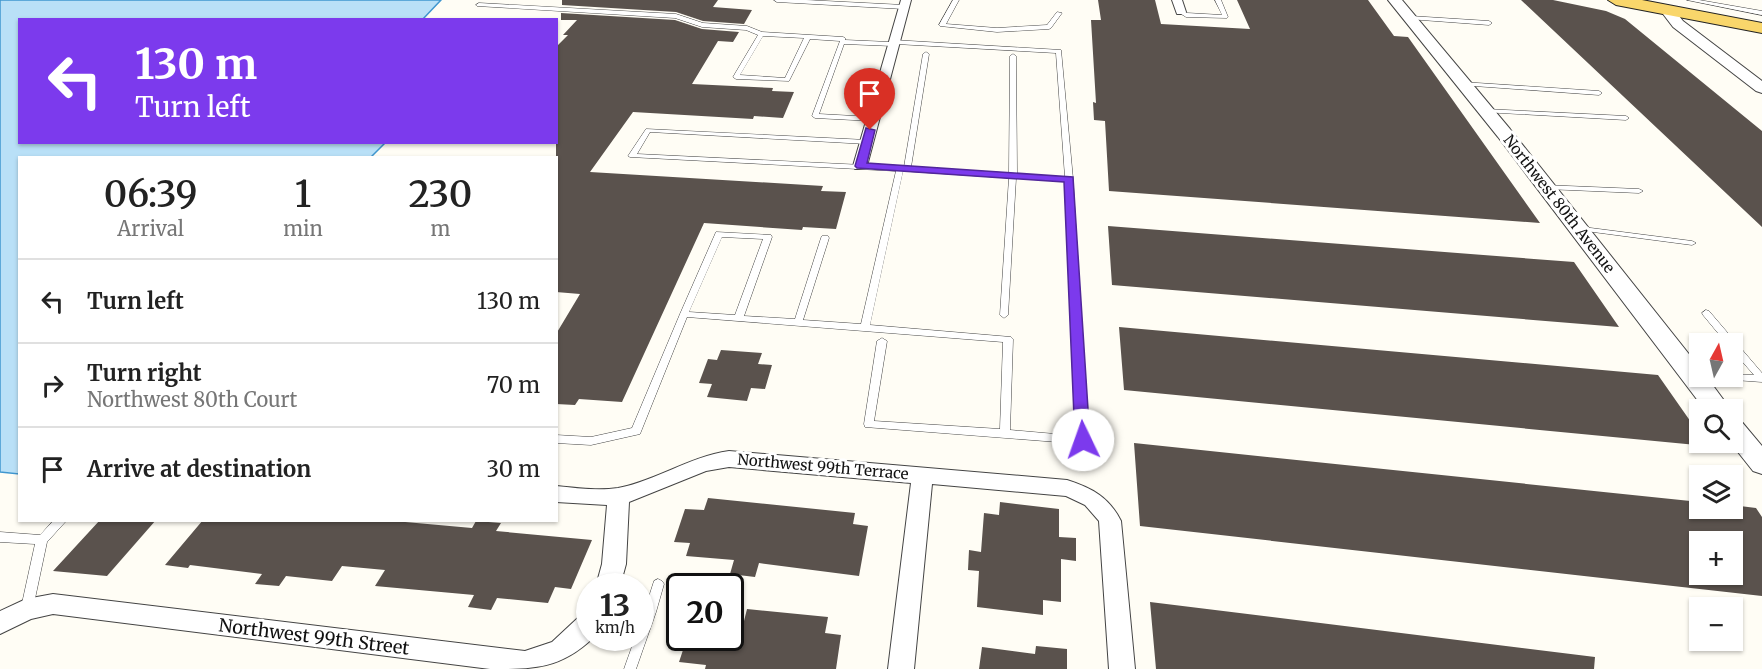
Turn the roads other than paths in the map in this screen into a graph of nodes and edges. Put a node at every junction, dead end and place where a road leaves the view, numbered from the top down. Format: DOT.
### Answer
graph roads {
  1 [pos="777,0"];
  2 [pos="956,0"];
  3 [pos="1177,0"];
  4 [pos="1218,0"];
  5 [pos="1395,0"];
  6 [pos="1616,0"];
  7 [pos="1690,0"];
  8 [pos="905,4"];
  9 [pos="480,5"];
  10 [pos="1666,5"];
  11 [pos="1181,12"];
  12 [pos="1059,13"];
  13 [pos="1762,13"];
  14 [pos="1410,18"];
  15 [pos="1489,22"];
  16 [pos="1762,28"];
  17 [pos="761,34"];
  18 [pos="808,37"];
  19 [pos="842,42"];
  20 [pos="893,43"];
  21 [pos="926,54"];
  22 [pos="1013,56"];
  23 [pos="1462,84"];
  24 [pos="1759,84"];
  25 [pos="1599,93"];
  26 [pos="1485,111"];
  27 [pos="1626,118"];
  28 [pos="873,119"];
  29 [pos="867,142"];
  30 [pos="860,166"];
  31 [pos="904,169"];
  32 [pos="1013,176"];
  33 [pos="1069,179"];
  34 [pos="1546,187"];
  35 [pos="1639,191"];
  36 [pos="1578,228"];
  37 [pos="825,238"];
  38 [pos="1692,243"];
  39 [pos="1706,313"];
  40 [pos="684,314"];
  41 [pos="1004,315"];
  42 [pos="738,319"];
  43 [pos="798,323"];
  44 [pos="866,327"];
  45 [pos="1723,333"];
  46 [pos="882,341"];
  47 [pos="1743,357"];
  48 [pos="1689,363"];
  49 [pos="1743,378"];
  50 [pos="1005,433"];
  51 [pos="558,439"];
  52 [pos="1743,440"];
  53 [pos="1760,461"];
  54 [pos="922,476"];
  55 [pos="558,494"];
  56 [pos="618,496"];
  57 [pos="60,522"];
  58 [pos="0,537"];
  59 [pos="42,540"];
  60 [pos="612,573"];
  61 [pos="658,584"];
  62 [pos="654,592"];
  63 [pos="26,609"];
  64 [pos="0,624"];
  65 [pos="576,638"];
  66 [pos="635,651"];
  67 [pos="630,669"];
  68 [pos="901,669"];
  69 [pos="1122,669"];
  1 -- 8 [label="lane"];
  2 -- 12 [label="lane"];
  3 -- 11 [label="street"];
  4 -- 11 [label="lane"];
  5 -- 14 [label="street, Northwest 80th Avenue"];
  6 -- 10 [label="main road"];
  7 -- 13 [label="lane"];
  8 -- 20 [label="street"];
  9 -- 17 [label="lane"];
  10 -- 16 [label="main road"];
  10 -- 24 [label="street"];
  14 -- 15 [label="lane"];
  14 -- 23 [label="street, Northwest 80th Avenue"];
  17 -- 18 [label="lane"];
  17 -- 18 [label="lane"];
  18 -- 19 [label="lane"];
  19 -- 20 [label="lane"];
  19 -- 28 [label="lane"];
  20 -- 28 [label="street"];
  20 -- 33 [label="lane"];
  21 -- 31 [label="lane"];
  22 -- 32 [label="lane"];
  23 -- 25 [label="lane"];
  23 -- 26 [label="street, Northwest 80th Avenue"];
  26 -- 27 [label="lane"];
  26 -- 34 [label="street, Northwest 80th Avenue"];
  28 -- 29 [label="street"];
  29 -- 30 [label="street"];
  29 -- 30 [label="lane"];
  30 -- 31 [label="lane"];
  31 -- 32 [label="lane"];
  31 -- 44 [label="lane"];
  32 -- 33 [label="lane"];
  32 -- 41 [label="lane"];
  33 -- 50 [label="lane"];
  34 -- 35 [label="lane"];
  34 -- 36 [label="street, Northwest 80th Avenue"];
  36 -- 38 [label="lane"];
  36 -- 48 [label="street, Northwest 80th Avenue"];
  37 -- 43 [label="lane"];
  39 -- 45 [label="lane"];
  40 -- 42 [label="lane"];
  40 -- 42 [label="lane"];
  40 -- 51 [label="lane"];
  42 -- 43 [label="lane"];
  43 -- 44 [label="lane"];
  44 -- 50 [label="lane"];
  46 -- 50 [label="lane"];
  47 -- 49 [label="lane"];
  52 -- 53 [label="street"];
  54 -- 56 [label="street, Northwest 99th Terrace"];
  54 -- 68 [label="street"];
  54 -- 69 [label="street, Northwest 99th Terrace"];
  55 -- 56 [label="street, Northwest 99th Terrace"];
  56 -- 60 [label="street"];
  57 -- 59 [label="lane"];
  58 -- 59 [label="lane"];
  59 -- 63 [label="lane"];
  61 -- 62 [label="lane"];
  63 -- 64 [label="street"];
  63 -- 65 [label="street, Northwest 99th Street"];
  66 -- 67 [label="lane"];
}
